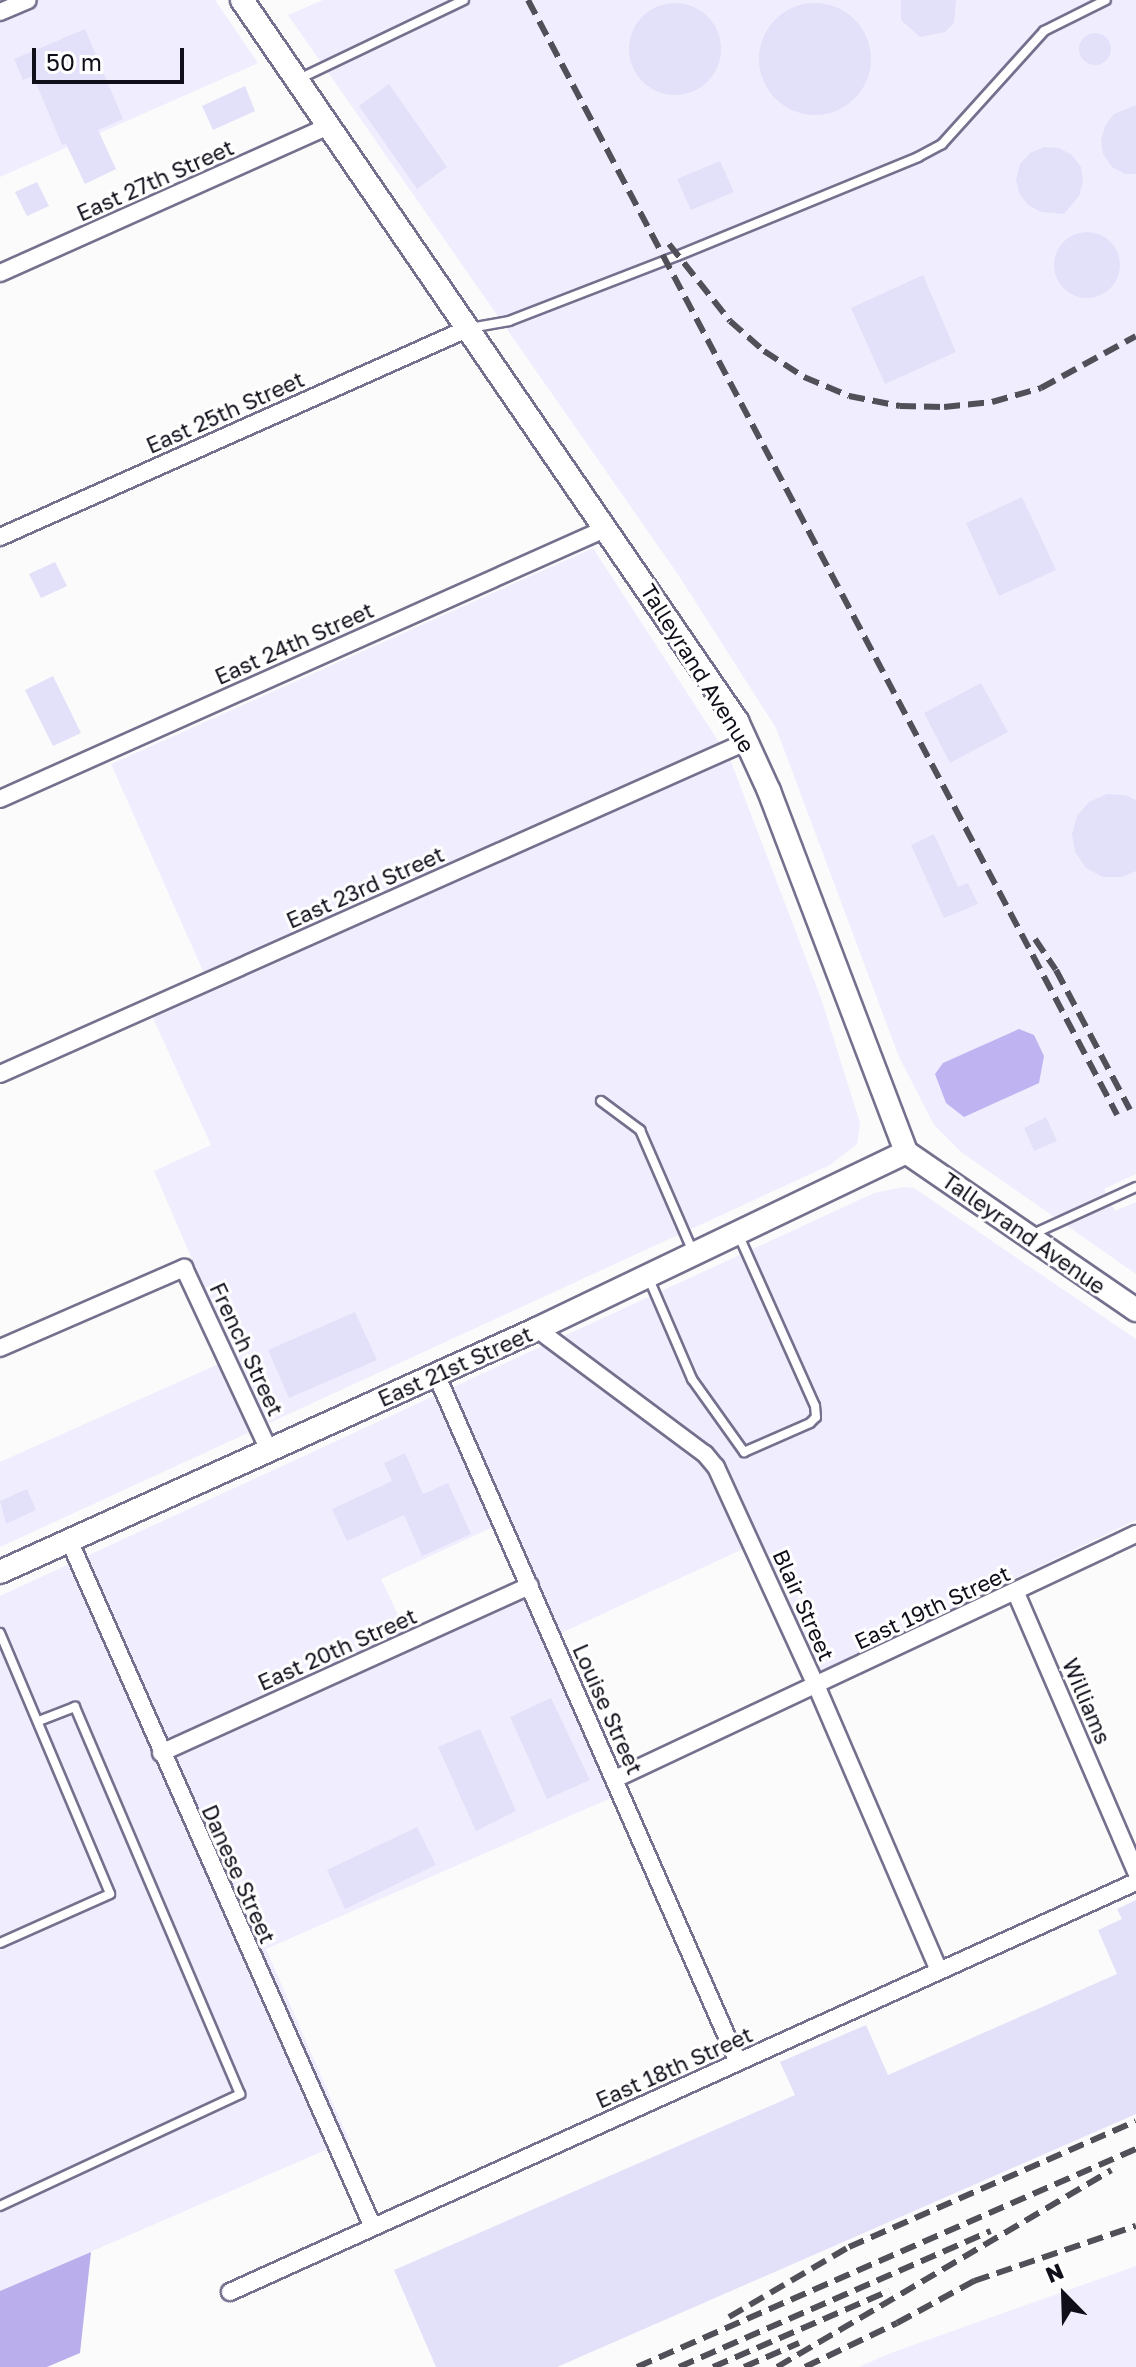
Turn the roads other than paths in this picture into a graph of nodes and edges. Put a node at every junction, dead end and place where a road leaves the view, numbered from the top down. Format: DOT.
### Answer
graph roads {
  1 [pos="28,0"];
  2 [pos="242,0"];
  3 [pos="464,0"];
  4 [pos="1106,0"];
  5 [pos="0,12"];
  6 [pos="296,80"];
  7 [pos="329,126"];
  8 [pos="0,273"];
  9 [pos="469,328"];
  10 [pos="607,528"];
  11 [pos="0,537"];
  12 [pos="748,741"];
  13 [pos="0,799"];
  14 [pos="0,1074"];
  15 [pos="601,1101"];
  16 [pos="906,1152"];
  17 [pos="1136,1187"];
  18 [pos="738,1234"];
  19 [pos="1029,1236"];
  20 [pos="694,1254"];
  21 [pos="648,1277"];
  22 [pos="1136,1310"];
  23 [pos="537,1329"];
  24 [pos="0,1348"];
  25 [pos="436,1374"];
  26 [pos="269,1450"];
  27 [pos="1136,1534"];
  28 [pos="69,1540"];
  29 [pos="0,1572"];
  30 [pos="530,1586"];
  31 [pos="1016,1593"];
  32 [pos="0,1633"];
  33 [pos="816,1685"];
  34 [pos="39,1721"];
  35 [pos="161,1753"];
  36 [pos="615,1779"];
  37 [pos="1136,1871"];
  38 [pos="1136,1882"];
  39 [pos="0,1943"];
  40 [pos="939,1971"];
  41 [pos="738,2062"];
  42 [pos="0,2206"];
  43 [pos="372,2225"];
  44 [pos="230,2292"];
  1 -- 5 [label="street"];
  2 -- 6 [label="street, Talleyrand Avenue"];
  3 -- 6 [label="lane"];
  4 -- 9 [label="lane"];
  6 -- 7 [label="street, Talleyrand Avenue"];
  7 -- 8 [label="street, East 27th Street"];
  7 -- 9 [label="street, Talleyrand Avenue"];
  9 -- 10 [label="street, Talleyrand Avenue"];
  9 -- 11 [label="street, East 25th Street"];
  10 -- 12 [label="street, Talleyrand Avenue"];
  10 -- 13 [label="street, East 24th Street"];
  12 -- 14 [label="street, East 23rd Street"];
  12 -- 16 [label="street, Talleyrand Avenue"];
  15 -- 20 [label="lane"];
  16 -- 18 [label="street, East 21st Street"];
  16 -- 19 [label="street, Talleyrand Avenue"];
  17 -- 19 [label="lane"];
  18 -- 20 [label="street, East 21st Street"];
  18 -- 21 [label="lane"];
  19 -- 22 [label="street, Talleyrand Avenue"];
  20 -- 21 [label="street, East 21st Street"];
  21 -- 23 [label="street, East 21st Street"];
  23 -- 25 [label="street, East 21st Street"];
  23 -- 33 [label="street, Blair Street"];
  24 -- 26 [label="street, French Street"];
  25 -- 26 [label="street, East 21st Street"];
  25 -- 30 [label="street, Louise Street"];
  26 -- 28 [label="street, East 21st Street"];
  27 -- 31 [label="street, East 19th Street"];
  28 -- 29 [label="street, East 21st Street"];
  28 -- 35 [label="street, Danese Street"];
  30 -- 35 [label="street, East 20th Street"];
  30 -- 36 [label="street, Louise Street"];
  31 -- 33 [label="street, East 19th Street"];
  31 -- 37 [label="street, Williams"];
  32 -- 34 [label="lane"];
  33 -- 36 [label="street, East 19th Street"];
  33 -- 40 [label="street, Blair Street"];
  34 -- 39 [label="lane"];
  34 -- 42 [label="lane"];
  35 -- 43 [label="street, Danese Street"];
  36 -- 41 [label="street, Louise Street"];
  38 -- 40 [label="street, East 18th Street"];
  40 -- 41 [label="street, East 18th Street"];
  41 -- 43 [label="street, East 18th Street"];
  43 -- 44 [label="street, East 18th Street"];
}
